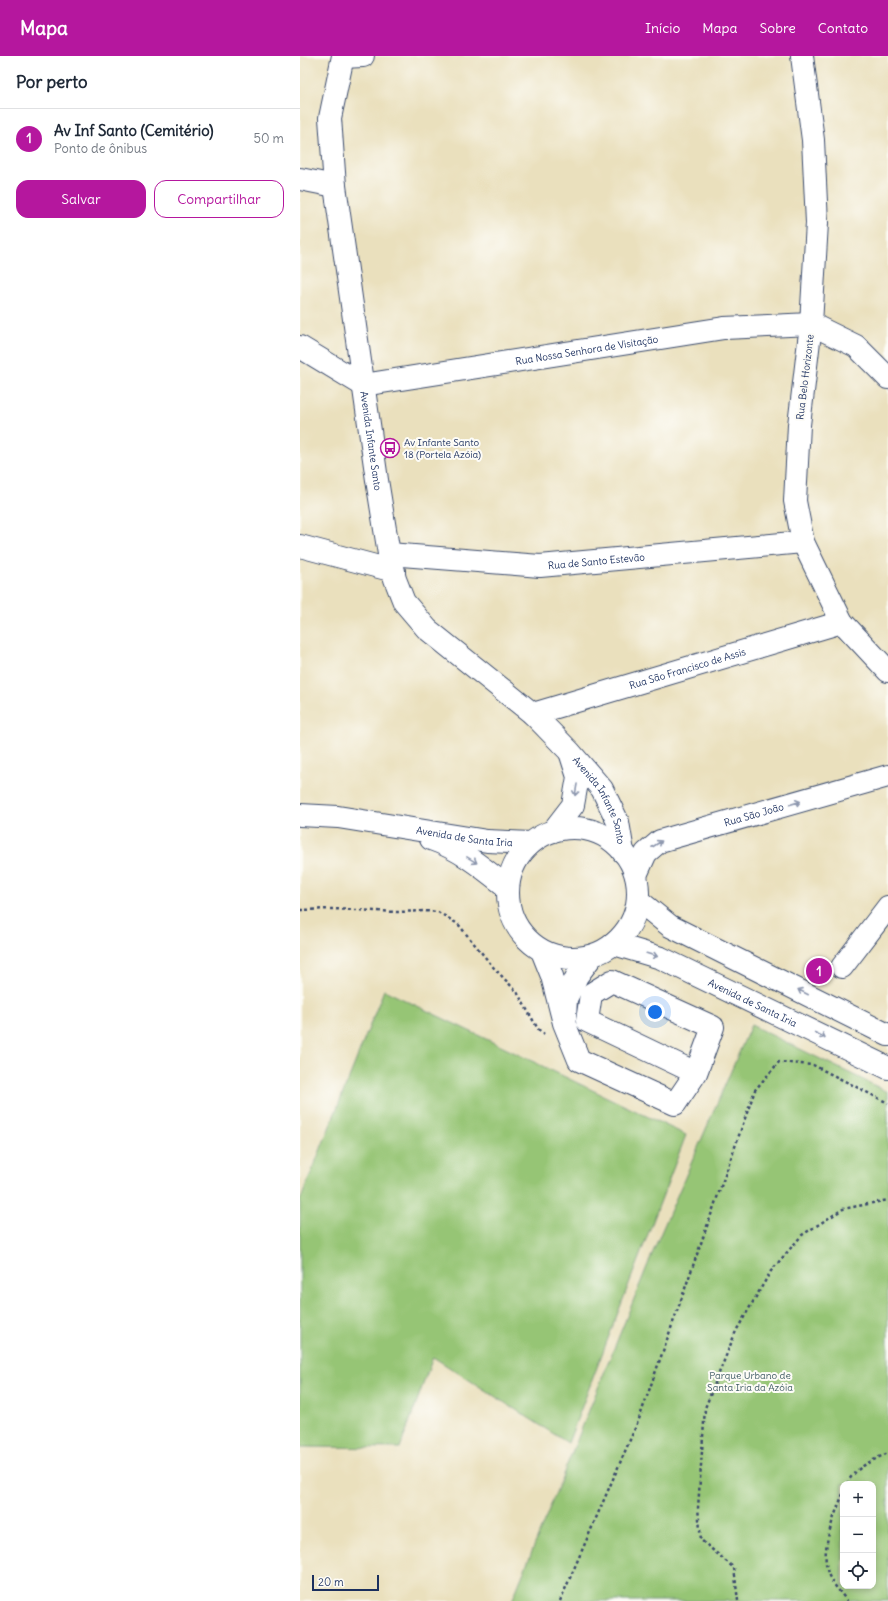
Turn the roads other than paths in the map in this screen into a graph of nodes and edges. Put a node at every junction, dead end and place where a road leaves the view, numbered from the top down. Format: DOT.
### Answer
graph roads {
  1 [pos="349,56"];
  2 [pos="802,56"];
  3 [pos="300,179"];
  4 [pos="336,186"];
  5 [pos="811,324"];
  6 [pos="300,347"];
  7 [pos="888,378"];
  8 [pos="363,385"];
  9 [pos="803,542"];
  10 [pos="300,546"];
  11 [pos="391,563"];
  12 [pos="842,622"];
  13 [pos="888,671"];
  14 [pos="532,714"];
  15 [pos="570,752"];
  16 [pos="888,776"];
  17 [pos="300,815"];
  18 [pos="398,826"];
  19 [pos="553,831"];
  20 [pos="531,843"];
  21 [pos="623,852"];
  22 [pos="636,875"];
  23 [pos="507,887"];
  24 [pos="638,900"];
  25 [pos="888,907"];
  26 [pos="614,944"];
  27 [pos="542,951"];
  28 [pos="592,956"];
  29 [pos="842,967"];
  30 [pos="564,1023"];
  31 [pos="888,1035"];
  32 [pos="888,1068"];
  33 [pos="696,1073"];
  1 -- 4 [label="street, Avenida Infante Santo"];
  2 -- 5 [label="street, Rua Belo Horizonte"];
  3 -- 4 [label="street"];
  4 -- 8 [label="street, Avenida Infante Santo"];
  5 -- 7 [label="street"];
  5 -- 8 [label="street, Rua Nossa Senhora de Visitação"];
  5 -- 9 [label="street, Rua Belo Horizonte"];
  6 -- 8 [label="street"];
  8 -- 11 [label="street, Avenida Infante Santo"];
  9 -- 11 [label="street, Rua de Santo Estevão"];
  9 -- 12 [label="street, Rua Belo Horizonte"];
  10 -- 11 [label="street, Rua de Santo Estevão"];
  11 -- 14 [label="street, Avenida Infante Santo"];
  12 -- 13 [label="street, Rua Belo Horizonte"];
  12 -- 14 [label="street, Rua São Francisco de Assis"];
  14 -- 15 [label="street, Avenida Infante Santo"];
  15 -- 19 [label="street, Avenida Infante Santo, one-way"];
  15 -- 21 [label="street, Avenida Infante Santo"];
  22 -- 16 [label="street, Rua São João, one-way"];
  17 -- 18 [label="street, Avenida de Santa Iria"];
  18 -- 20 [label="street, Avenida de Santa Iria"];
  18 -- 23 [label="street, Avenida de Santa Iria, one-way"];
  19 -- 20 [label="street"];
  19 -- 21 [label="street"];
  20 -- 23 [label="street"];
  21 -- 22 [label="street"];
  22 -- 24 [label="street"];
  23 -- 27 [label="street"];
  24 -- 26 [label="street"];
  31 -- 24 [label="street, one-way"];
  25 -- 29 [label="street"];
  26 -- 28 [label="street"];
  26 -- 32 [label="street, Avenida de Santa Iria, one-way"];
  27 -- 28 [label="street"];
  27 -- 30 [label="street"];
  28 -- 30 [label="street"];
  30 -- 33 [label="street"];
  33 -- 33 [label="street"];
}
